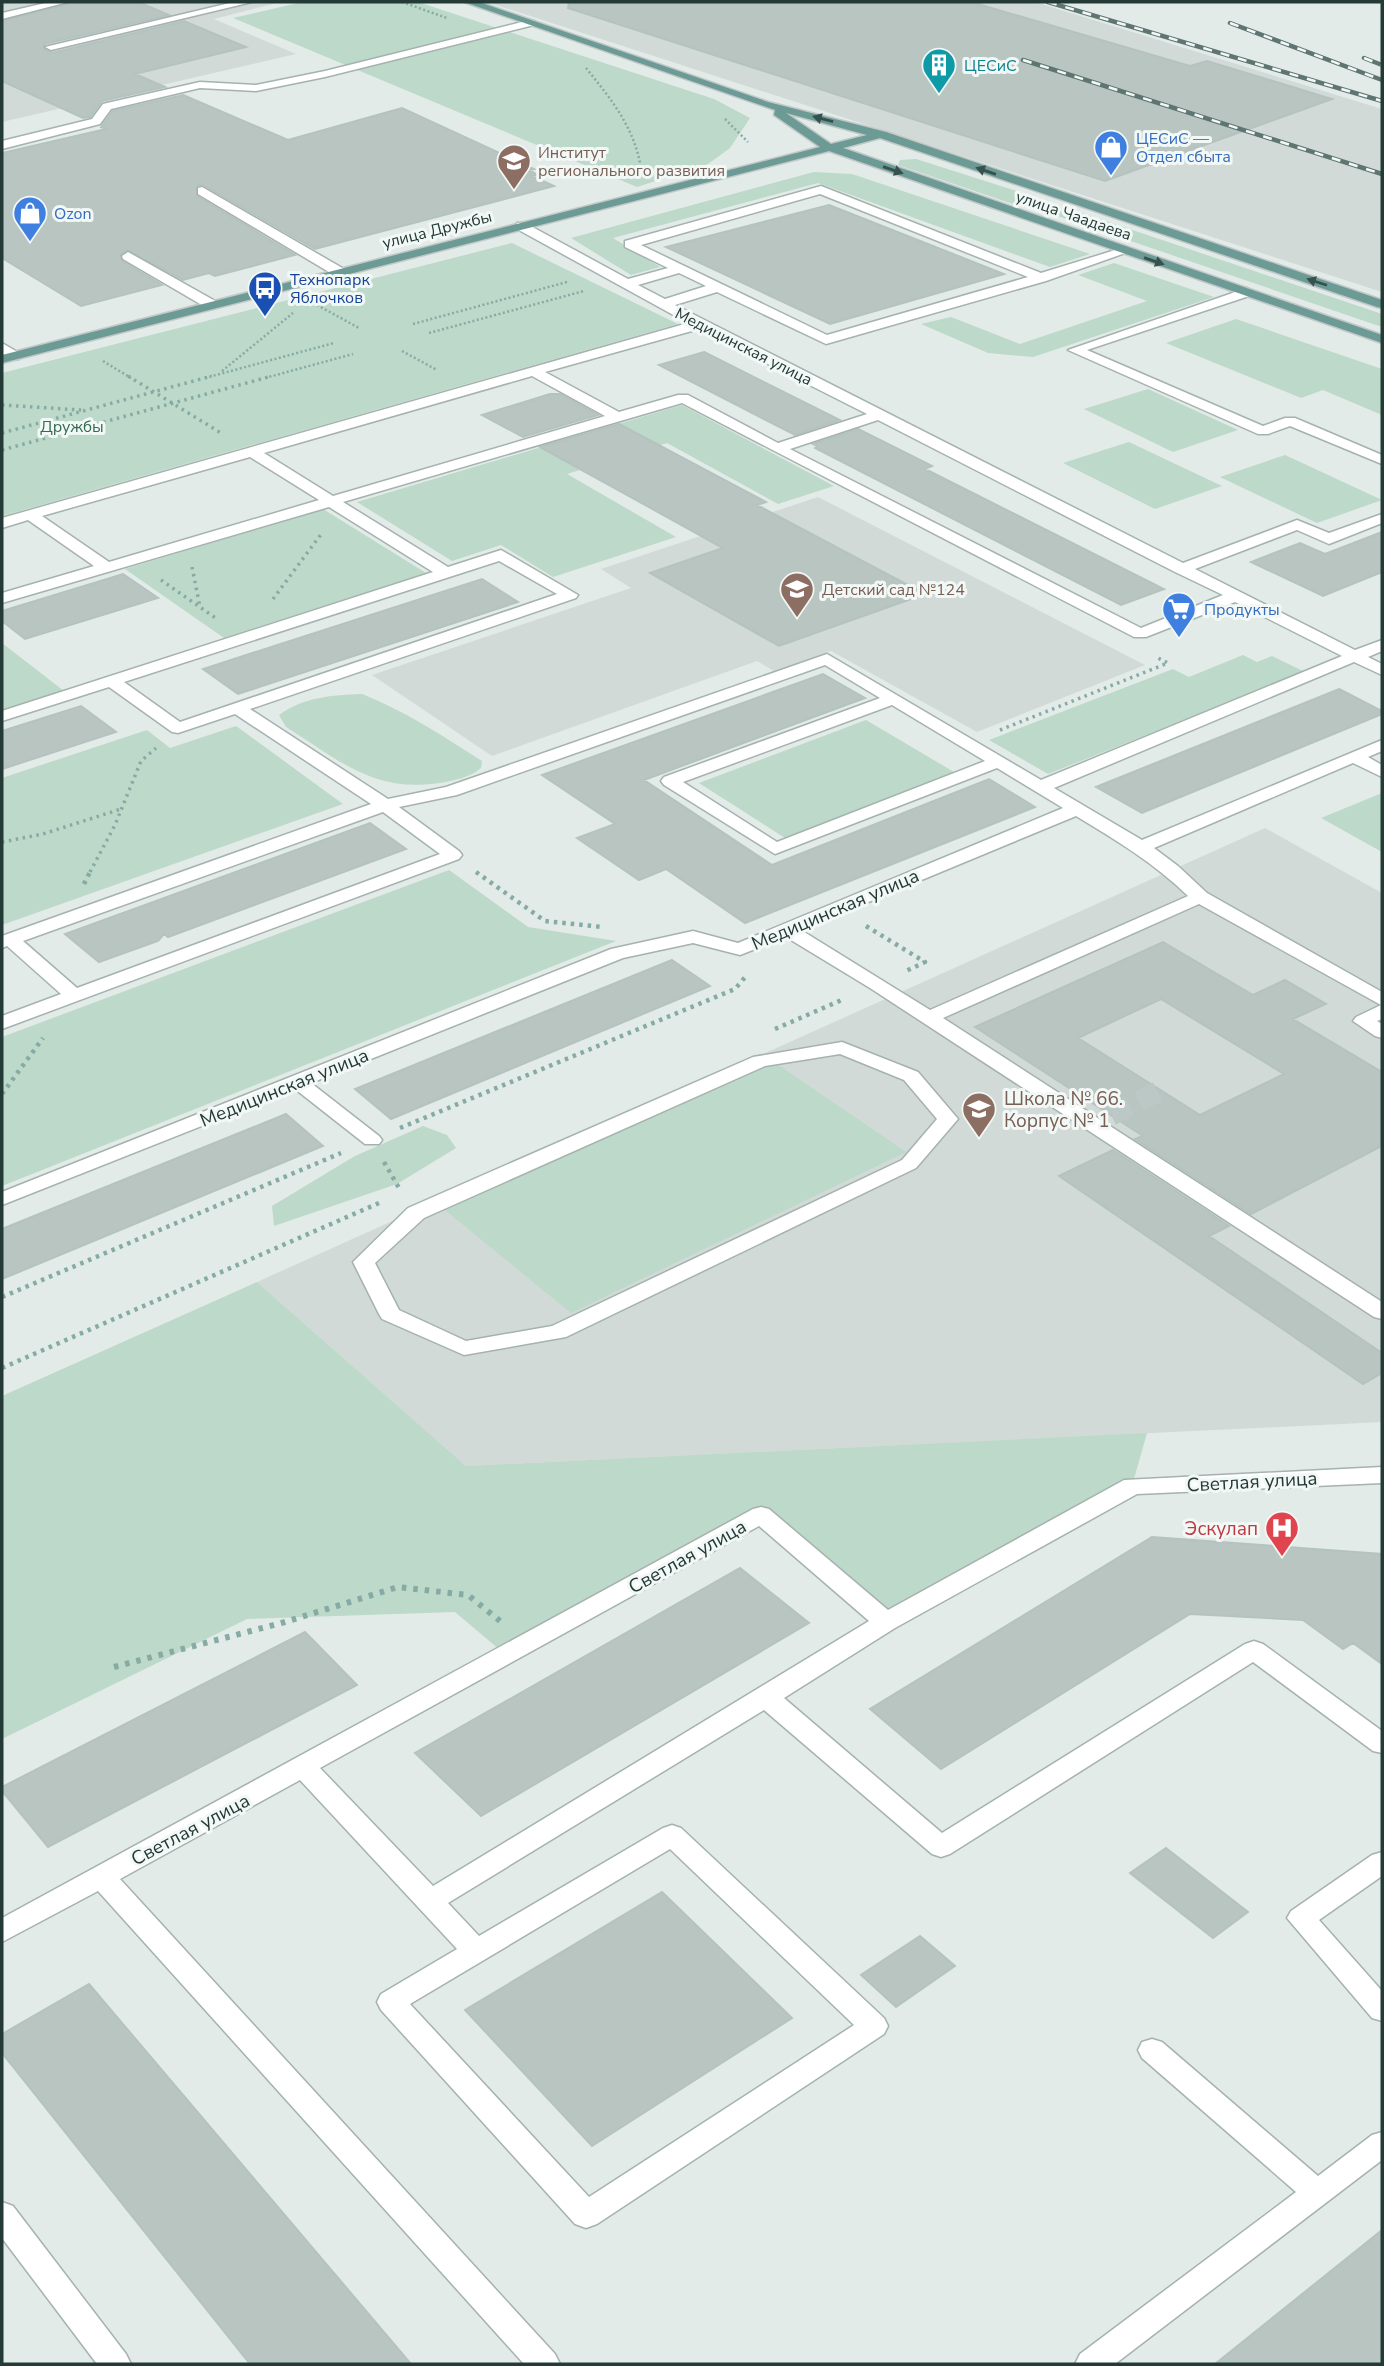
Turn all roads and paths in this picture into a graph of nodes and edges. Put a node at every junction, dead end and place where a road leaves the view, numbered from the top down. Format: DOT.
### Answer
graph roads {
  1 [pos="63,2"];
  2 [pos="247,2"];
  3 [pos="469,2"];
  4 [pos="2,16"];
  5 [pos="530,23"];
  6 [pos="51,47"];
  7 [pos="586,68"];
  8 [pos="764,104"];
  9 [pos="882,135"];
  10 [pos="2,145"];
  11 [pos="828,147"];
  12 [pos="638,177"];
  13 [pos="202,191"];
  14 [pos="521,226"];
  15 [pos="1125,251"];
  16 [pos="128,256"];
  17 [pos="680,269"];
  18 [pos="604,271"];
  19 [pos="339,272"];
  20 [pos="1041,278"];
  21 [pos="623,282"];
  22 [pos="718,287"];
  23 [pos="1247,292"];
  24 [pos="308,300"];
  25 [pos="663,304"];
  26 [pos="1382,304"];
  27 [pos="212,305"];
  28 [pos="298,309"];
  29 [pos="413,324"];
  30 [pos="700,324"];
  31 [pos="359,328"];
  32 [pos="429,333"];
  33 [pos="1382,339"];
  34 [pos="334,344"];
  35 [pos="2,347"];
  36 [pos="353,354"];
  37 [pos="8,357"];
  38 [pos="101,359"];
  39 [pos="534,372"];
  40 [pos="218,374"];
  41 [pos="153,392"];
  42 [pos="172,404"];
  43 [pos="2,405"];
  44 [pos="86,410"];
  45 [pos="878,415"];
  46 [pos="617,417"];
  47 [pos="2,433"];
  48 [pos="777,448"];
  49 [pos="2,450"];
  50 [pos="252,452"];
  51 [pos="1382,460"];
  52 [pos="337,504"];
  53 [pos="30,515"];
  54 [pos="1382,518"];
  55 [pos="2,523"];
  56 [pos="187,544"];
  57 [pos="131,560"];
  58 [pos="106,567"];
  59 [pos="1181,569"];
  60 [pos="446,573"];
  61 [pos="1236,596"];
  62 [pos="2,598"];
  63 [pos="201,607"];
  64 [pos="1140,634"];
  65 [pos="244,638"];
  66 [pos="1382,645"];
  67 [pos="1357,658"];
  68 [pos="1382,670"];
  69 [pos="112,681"];
  70 [pos="892,699"];
  71 [pos="237,708"];
  72 [pos="2,716"];
  73 [pos="178,728"];
  74 [pos="967,743"];
  75 [pos="1382,745"];
  76 [pos="1354,757"];
  77 [pos="998,762"];
  78 [pos="1382,772"];
  79 [pos="1040,787"];
  80 [pos="385,805"];
  81 [pos="122,808"];
  82 [pos="1077,809"];
  83 [pos="2,842"];
  84 [pos="1141,847"];
  85 [pos="453,855"];
  86 [pos="1200,897"];
  87 [pos="72,917"];
  88 [pos="612,928"];
  89 [pos="786,929"];
  90 [pos="6,940"];
  91 [pos="74,996"];
  92 [pos="1382,1000"];
  93 [pos="1382,1010"];
  94 [pos="928,1018"];
  95 [pos="2,1023"];
  96 [pos="1382,1032"];
  97 [pos="297,1081"];
  98 [pos="2,1094"];
  99 [pos="372,1140"];
  100 [pos="401,1193"];
  101 [pos="2,1199"];
  102 [pos="415,1213"];
  103 [pos="1382,1312"];
  104 [pos="1382,1475"];
  105 [pos="886,1622"];
  106 [pos="528,1644"];
  107 [pos="114,1668"];
  108 [pos="766,1697"];
  109 [pos="1382,1744"];
  110 [pos="304,1768"];
  111 [pos="1382,1862"];
  112 [pos="102,1877"];
  113 [pos="430,1901"];
  114 [pos="2,1931"];
  115 [pos="476,1951"];
  116 [pos="1382,2010"];
  117 [pos="1152,2050"];
  118 [pos="1382,2144"];
  119 [pos="1317,2193"];
  120 [pos="2,2216"];
  121 [pos="115,2364"];
  122 [pos="544,2364"];
  123 [pos="1091,2364"];
  1 -- 4 [label="street"];
  2 -- 6 [label="street"];
  3 -- 5 [label="main road, улица Чаадаева"];
  5 -- 8 [label="main road, улица Чаадаева"];
  5 -- 10 [label="street"];
  7 -- 12 [label="path"];
  9 -- 8 [label="main road, улица Чаадаева, one-way"];
  8 -- 11 [label="main road, улица Чаадаева"];
  9 -- 11 [label="main road, улица Дружбы"];
  26 -- 9 [label="main road, улица Чаадаева, one-way"];
  11 -- 14 [label="main road, улица Дружбы"];
  11 -- 15 [label="main road, улица Чаадаева, one-way"];
  13 -- 19 [label="street"];
  14 -- 18 [label="street, Медицинская улица"];
  14 -- 19 [label="main road, улица Дружбы"];
  15 -- 20 [label="street"];
  15 -- 23 [label="main road, улица Чаадаева, one-way"];
  16 -- 27 [label="street"];
  17 -- 20 [label="street"];
  17 -- 21 [label="street"];
  17 -- 22 [label="street"];
  18 -- 21 [label="street, Медицинская улица"];
  18 -- 29 [label="path"];
  19 -- 27 [label="main road, улица Дружбы"];
  20 -- 22 [label="street"];
  21 -- 25 [label="street, Медицинская улица"];
  21 -- 32 [label="path"];
  22 -- 25 [label="street"];
  23 -- 33 [label="main road, улица Чаадаева"];
  23 -- 51 [label="street"];
  24 -- 31 [label="path"];
  25 -- 30 [label="street, Медицинская улица"];
  27 -- 37 [label="main road, улица Дружбы"];
  28 -- 40 [label="path"];
  30 -- 39 [label="street"];
  30 -- 45 [label="street, Медицинская улица"];
  34 -- 40 [label="path"];
  35 -- 37 [label="street"];
  36 -- 42 [label="path"];
  38 -- 41 [label="path"];
  39 -- 46 [label="street"];
  39 -- 50 [label="street"];
  40 -- 41 [label="path"];
  41 -- 42 [label="path"];
  41 -- 44 [label="path"];
  42 -- 49 [label="path"];
  42 -- 50 [label="path"];
  43 -- 44 [label="path"];
  44 -- 47 [label="path"];
  45 -- 48 [label="street"];
  45 -- 59 [label="street, Медицинская улица"];
  46 -- 48 [label="street"];
  46 -- 52 [label="street"];
  48 -- 64 [label="street"];
  50 -- 52 [label="street"];
  50 -- 53 [label="street"];
  52 -- 56 [label="street"];
  52 -- 60 [label="street"];
  52 -- 65 [label="path"];
  53 -- 55 [label="street"];
  53 -- 58 [label="street"];
  54 -- 59 [label="street"];
  56 -- 57 [label="street"];
  56 -- 63 [label="path"];
  57 -- 58 [label="street"];
  57 -- 63 [label="path"];
  58 -- 62 [label="street"];
  59 -- 61 [label="street, Медицинская улица"];
  60 -- 65 [label="street"];
  60 -- 71 [label="street"];
  61 -- 64 [label="street"];
  61 -- 67 [label="street, Медицинская улица"];
  63 -- 65 [label="path"];
  64 -- 74 [label="path"];
  65 -- 69 [label="street"];
  66 -- 67 [label="street"];
  67 -- 68 [label="street, Медицинская улица"];
  67 -- 79 [label="street"];
  69 -- 72 [label="street"];
  69 -- 73 [label="street"];
  70 -- 74 [label="street"];
  70 -- 77 [label="street"];
  70 -- 80 [label="street"];
  71 -- 73 [label="street"];
  71 -- 80 [label="street"];
  73 -- 81 [label="path"];
  74 -- 77 [label="street"];
  75 -- 76 [label="street"];
  76 -- 78 [label="street"];
  76 -- 84 [label="street"];
  77 -- 79 [label="street"];
  79 -- 82 [label="street"];
  80 -- 85 [label="street"];
  80 -- 87 [label="street"];
  81 -- 83 [label="path"];
  81 -- 87 [label="path"];
  82 -- 84 [label="street"];
  82 -- 89 [label="street, Медицинская улица"];
  84 -- 86 [label="street"];
  85 -- 88 [label="path"];
  85 -- 91 [label="street"];
  86 -- 92 [label="street"];
  86 -- 94 [label="street"];
  87 -- 90 [label="street"];
  89 -- 94 [label="street"];
  89 -- 97 [label="street, Медицинская улица"];
  90 -- 91 [label="street"];
  91 -- 95 [label="street"];
  91 -- 98 [label="path"];
  93 -- 96 [label="street"];
  94 -- 103 [label="street"];
  97 -- 99 [label="street"];
  97 -- 101 [label="street, Медицинская улица"];
  99 -- 100 [label="path"];
  102 -- 102 [label="street"];
  104 -- 105 [label="street, Светлая улица"];
  105 -- 106 [label="street, Светлая улица"];
  105 -- 108 [label="street"];
  106 -- 107 [label="path"];
  106 -- 110 [label="street, Светлая улица"];
  108 -- 109 [label="street"];
  108 -- 113 [label="street"];
  110 -- 112 [label="street, Светлая улица"];
  110 -- 113 [label="street"];
  111 -- 116 [label="street"];
  112 -- 114 [label="street, Светлая улица"];
  112 -- 122 [label="street"];
  113 -- 115 [label="street"];
  115 -- 115 [label="street"];
  117 -- 119 [label="street"];
  118 -- 119 [label="street"];
  119 -- 123 [label="street"];
  120 -- 121 [label="street"];
}
